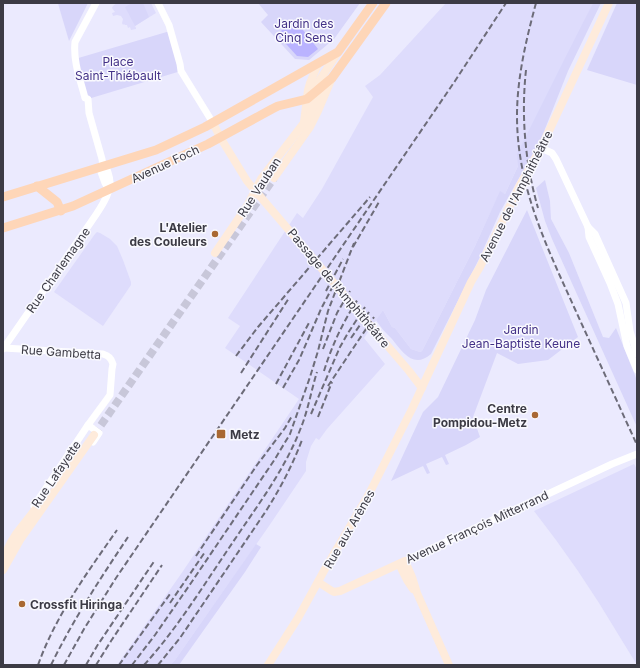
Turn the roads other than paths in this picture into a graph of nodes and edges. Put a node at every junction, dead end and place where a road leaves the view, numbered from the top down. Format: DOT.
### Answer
graph roads {
  1 [pos="96,3"];
  2 [pos="158,3"];
  3 [pos="373,3"];
  4 [pos="386,3"];
  5 [pos="609,3"];
  6 [pos="338,52"];
  7 [pos="318,64"];
  8 [pos="332,78"];
  9 [pos="320,88"];
  10 [pos="307,99"];
  11 [pos="213,123"];
  12 [pos="304,123"];
  13 [pos="220,137"];
  14 [pos="540,148"];
  15 [pos="103,166"];
  16 [pos="274,178"];
  17 [pos="38,186"];
  18 [pos="109,190"];
  19 [pos="256,190"];
  20 [pos="3,197"];
  21 [pos="61,210"];
  22 [pos="588,227"];
  23 [pos="3,228"];
  24 [pos="215,253"];
  25 [pos="3,349"];
  26 [pos="637,354"];
  27 [pos="637,370"];
  28 [pos="422,388"];
  29 [pos="93,431"];
  30 [pos="637,454"];
  31 [pos="13,546"];
  32 [pos="3,559"];
  33 [pos="402,562"];
  34 [pos="3,570"];
  35 [pos="318,582"];
  36 [pos="268,665"];
  37 [pos="449,665"];
  1 -- 15 [label="street"];
  2 -- 11 [label="street"];
  3 -- 6 [label="main road"];
  4 -- 8 [label="main road, Avenue Foch"];
  5 -- 14 [label="main road, Avenue de l'Amphithéâtre"];
  6 -- 7 [label="main road, Avenue Foch"];
  6 -- 10 [label="main road"];
  7 -- 10 [label="main road"];
  7 -- 11 [label="main road, Avenue Foch"];
  8 -- 9 [label="main road, Avenue Foch"];
  8 -- 16 [label="main road, Rue Vauban"];
  9 -- 10 [label="main road, Avenue Foch"];
  9 -- 12 [label="main road, Rue Vauban"];
  10 -- 12 [label="main road"];
  10 -- 13 [label="main road, Avenue Foch"];
  11 -- 13 [label="main road, Passage de l'Amphithéâtre"];
  11 -- 15 [label="main road, Avenue Foch"];
  12 -- 19 [label="main road, Rue Vauban"];
  13 -- 18 [label="main road, Avenue Foch"];
  13 -- 19 [label="main road, Passage de l'Amphithéâtre"];
  14 -- 22 [label="street"];
  14 -- 28 [label="main road, Avenue de l'Amphithéâtre"];
  15 -- 17 [label="main road, Avenue Foch"];
  15 -- 18 [label="street"];
  17 -- 20 [label="main road, Avenue Foch"];
  17 -- 21 [label="main road"];
  18 -- 21 [label="main road, Avenue Foch"];
  18 -- 25 [label="street, Rue Charlemagne"];
  19 -- 24 [label="main road, Rue Vauban"];
  19 -- 28 [label="main road, Passage de l'Amphithéâtre"];
  21 -- 23 [label="main road, Avenue Foch"];
  22 -- 26 [label="street"];
  22 -- 27 [label="street"];
  25 -- 29 [label="street, Rue Gambetta"];
  28 -- 35 [label="main road, Rue aux Arènes"];
  29 -- 31 [label="main road, Rue Lafayette"];
  29 -- 31 [label="main road, Rue Lafayette"];
  30 -- 33 [label="street, Avenue François Mitterrand"];
  31 -- 32 [label="main road, Rue Lafayette"];
  31 -- 34 [label="main road, Rue Lafayette"];
  33 -- 35 [label="main road, Avenue François Mitterrand"];
  33 -- 37 [label="main road"];
  35 -- 36 [label="main road, Rue aux Arènes"];
}
